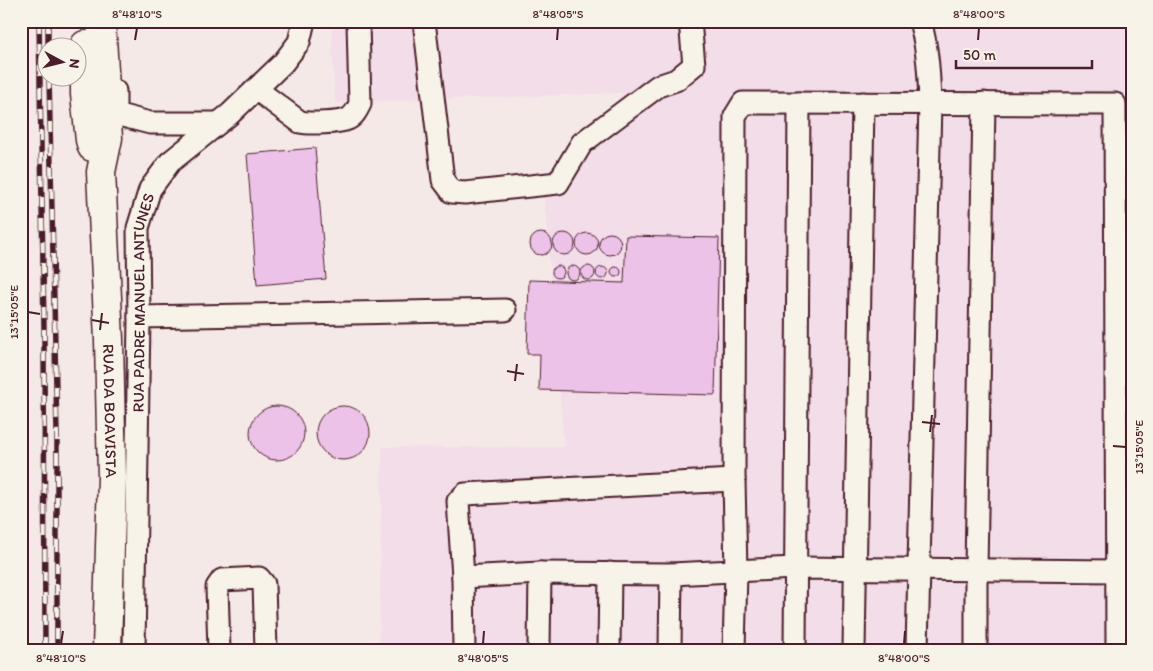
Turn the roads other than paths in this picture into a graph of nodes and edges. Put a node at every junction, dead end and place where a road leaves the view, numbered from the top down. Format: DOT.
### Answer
graph roads {
  1 [pos="85,21"];
  2 [pos="101,21"];
  3 [pos="114,21"];
  4 [pos="304,21"];
  5 [pos="358,21"];
  6 [pos="424,21"];
  7 [pos="690,21"];
  8 [pos="920,21"];
  9 [pos="256,89"];
  10 [pos="798,103"];
  11 [pos="863,103"];
  12 [pos="930,103"];
  13 [pos="984,104"];
  14 [pos="115,114"];
  15 [pos="218,124"];
  16 [pos="101,172"];
  17 [pos="506,310"];
  18 [pos="139,317"];
  19 [pos="734,480"];
  20 [pos="795,568"];
  21 [pos="855,569"];
  22 [pos="918,570"];
  23 [pos="976,570"];
  24 [pos="1117,571"];
  25 [pos="736,572"];
  26 [pos="540,573"];
  27 [pos="610,573"];
  28 [pos="671,574"];
  29 [pos="463,577"];
  30 [pos="107,650"];
  31 [pos="134,650"];
  32 [pos="219,650"];
  33 [pos="266,650"];
  34 [pos="464,650"];
  35 [pos="539,650"];
  36 [pos="609,650"];
  37 [pos="670,650"];
  38 [pos="734,650"];
  39 [pos="795,650"];
  40 [pos="854,650"];
  41 [pos="916,650"];
  42 [pos="976,650"];
  43 [pos="1117,650"];
  1 -- 16 [label="main road"];
  2 -- 16 [label="main road"];
  3 -- 14 [label="lane"];
  4 -- 9 [label="lane, RUA PADRE MANUEL ANTUNES"];
  5 -- 9 [label="lane"];
  6 -- 7 [label="lane"];
  8 -- 12 [label="lane"];
  9 -- 15 [label="lane, RUA PADRE MANUEL ANTUNES"];
  10 -- 11 [label="lane"];
  10 -- 19 [label="lane"];
  10 -- 20 [label="lane"];
  11 -- 12 [label="lane"];
  11 -- 21 [label="lane"];
  12 -- 13 [label="lane"];
  12 -- 22 [label="lane"];
  13 -- 23 [label="lane"];
  13 -- 24 [label="lane"];
  14 -- 15 [label="lane"];
  14 -- 16 [label="lane"];
  15 -- 18 [label="lane, RUA PADRE MANUEL ANTUNES"];
  16 -- 30 [label="main road, RUA DA BOAVISTA"];
  17 -- 18 [label="lane"];
  18 -- 31 [label="lane, RUA PADRE MANUEL ANTUNES"];
  19 -- 25 [label="lane"];
  19 -- 29 [label="lane"];
  20 -- 21 [label="lane"];
  20 -- 25 [label="lane"];
  20 -- 39 [label="lane"];
  21 -- 22 [label="lane"];
  21 -- 40 [label="lane"];
  22 -- 23 [label="lane"];
  22 -- 41 [label="lane"];
  23 -- 24 [label="lane"];
  23 -- 42 [label="lane"];
  24 -- 43 [label="lane"];
  25 -- 28 [label="lane"];
  25 -- 38 [label="lane"];
  26 -- 27 [label="lane"];
  26 -- 29 [label="lane"];
  26 -- 35 [label="lane"];
  27 -- 28 [label="lane"];
  27 -- 36 [label="lane"];
  28 -- 37 [label="lane"];
  29 -- 34 [label="lane"];
  32 -- 33 [label="lane"];
}
